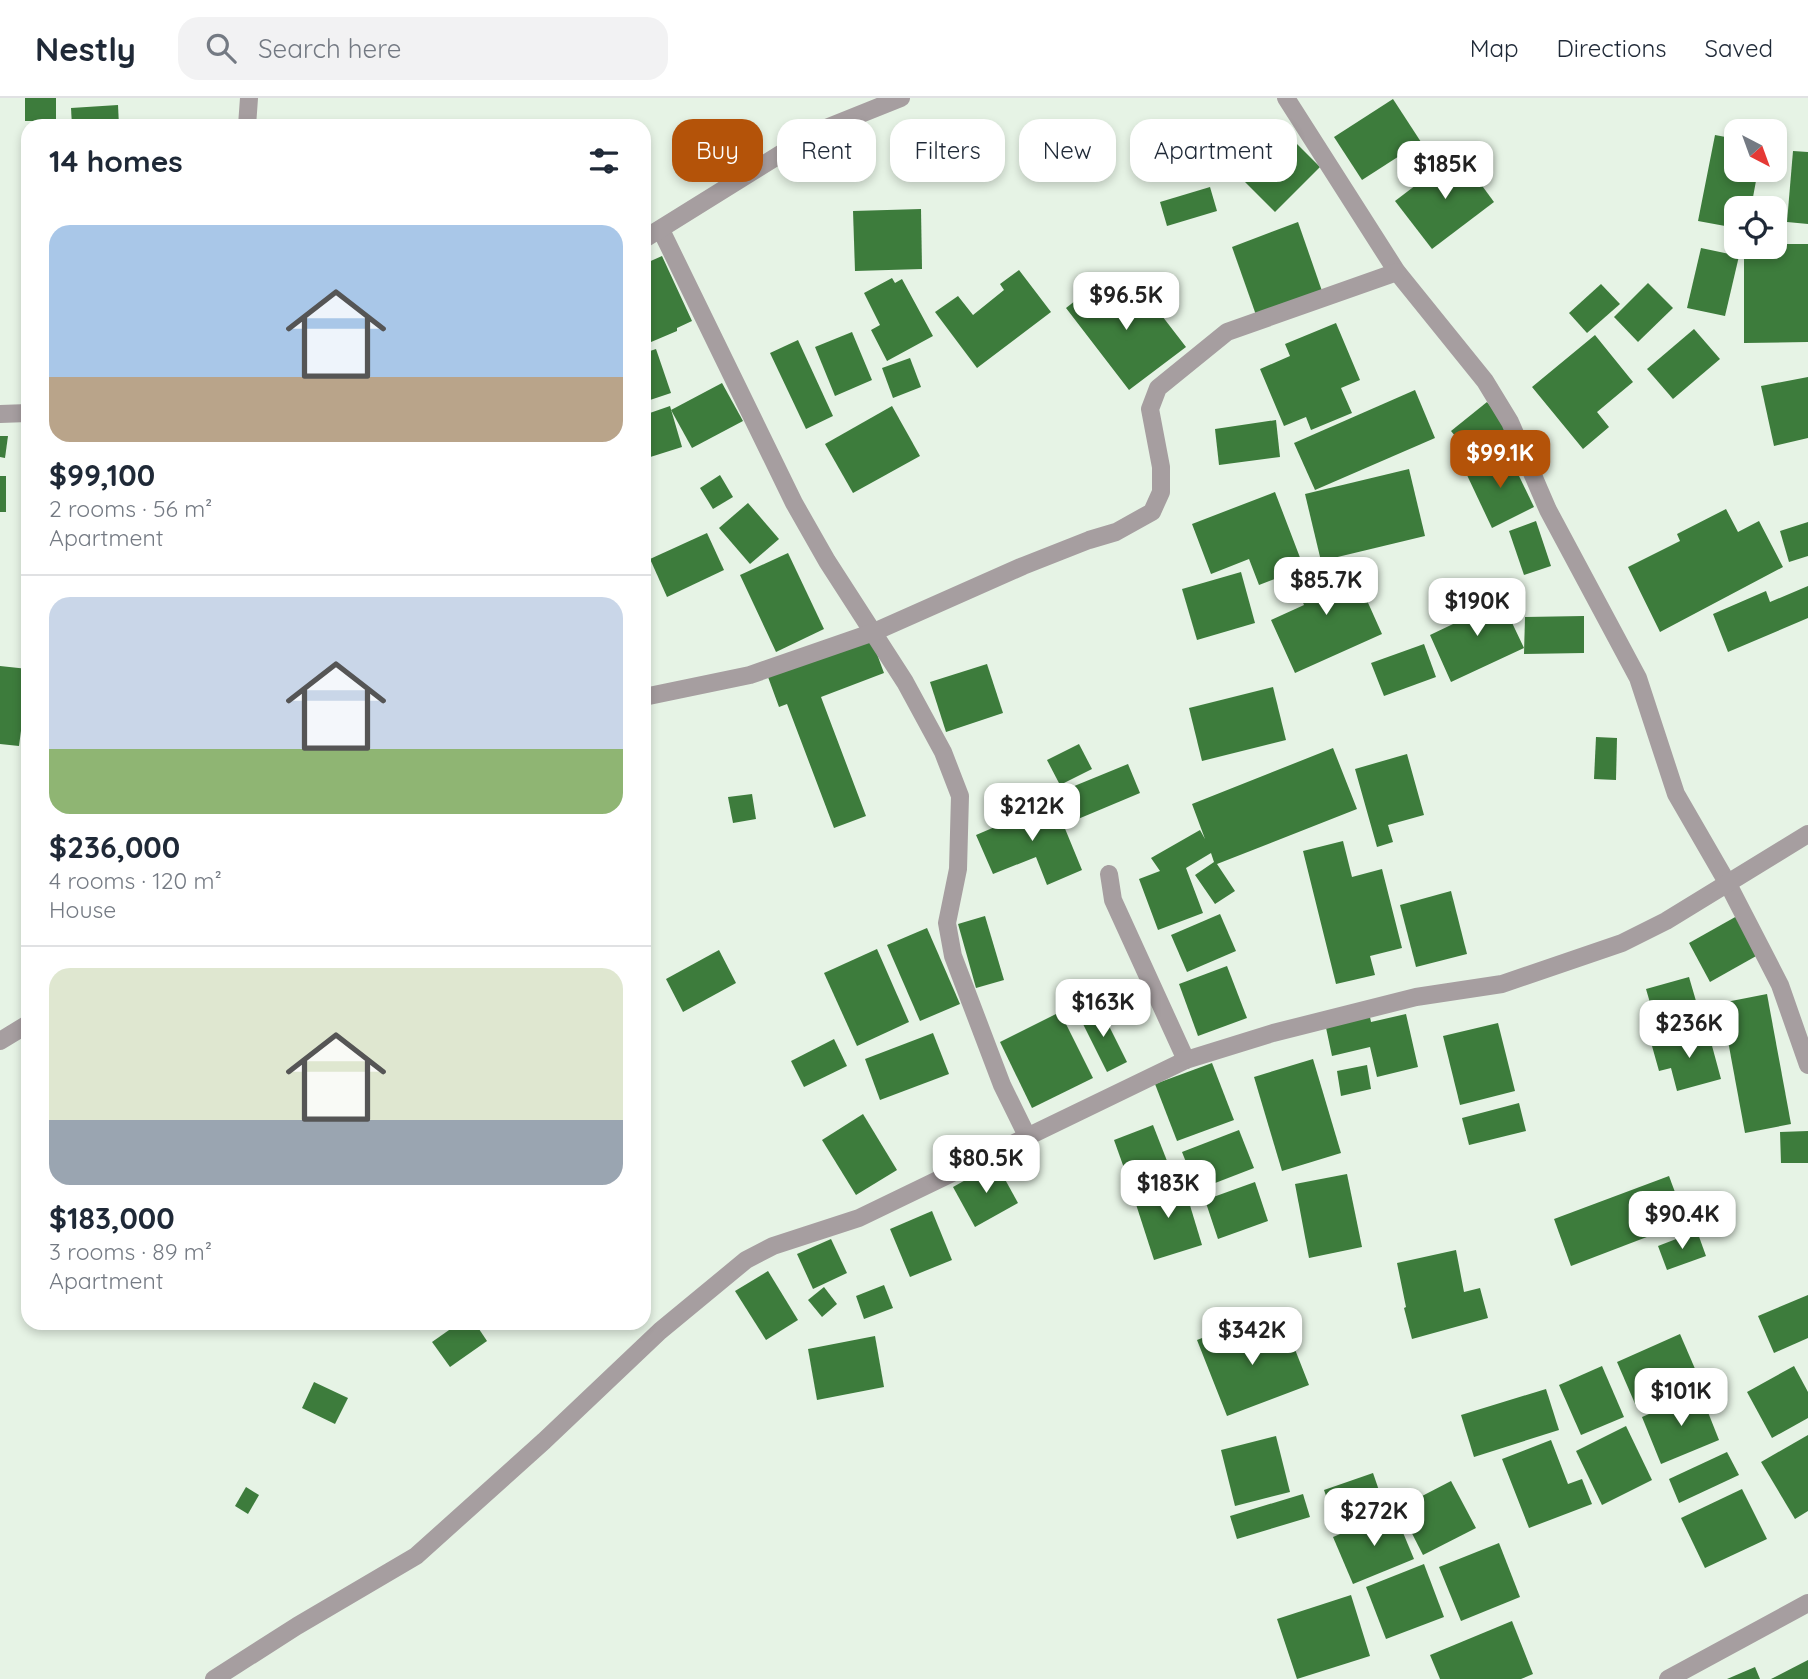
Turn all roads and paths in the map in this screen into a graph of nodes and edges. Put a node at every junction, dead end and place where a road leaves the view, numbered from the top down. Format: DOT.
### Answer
graph roads {
  1 [pos="249,98"];
  2 [pos="901,98"];
  3 [pos="1286,98"];
  4 [pos="248,119"];
  5 [pos="661,230"];
  6 [pos="651,235"];
  7 [pos="1397,272"];
  8 [pos="21,413"];
  9 [pos="0,414"];
  10 [pos="874,632"];
  11 [pos="651,696"];
  12 [pos="1808,834"];
  13 [pos="1109,874"];
  14 [pos="1728,884"];
  15 [pos="21,1028"];
  16 [pos="0,1041"];
  17 [pos="1186,1060"];
  18 [pos="1808,1065"];
  19 [pos="1027,1136"];
  20 [pos="1808,1603"];
  21 [pos="214,1679"];
  22 [pos="1668,1679"];
  1 -- 4 [label="street"];
  2 -- 5 [label="street"];
  3 -- 7 [label="street"];
  5 -- 6 [label="street"];
  5 -- 10 [label="street"];
  7 -- 10 [label="street"];
  7 -- 14 [label="street"];
  8 -- 9 [label="street"];
  10 -- 11 [label="street"];
  10 -- 19 [label="street"];
  12 -- 14 [label="street"];
  13 -- 17 [label="street"];
  14 -- 17 [label="street"];
  14 -- 18 [label="street"];
  15 -- 16 [label="street"];
  17 -- 19 [label="street"];
  19 -- 21 [label="street"];
  20 -- 22 [label="street"];
}
